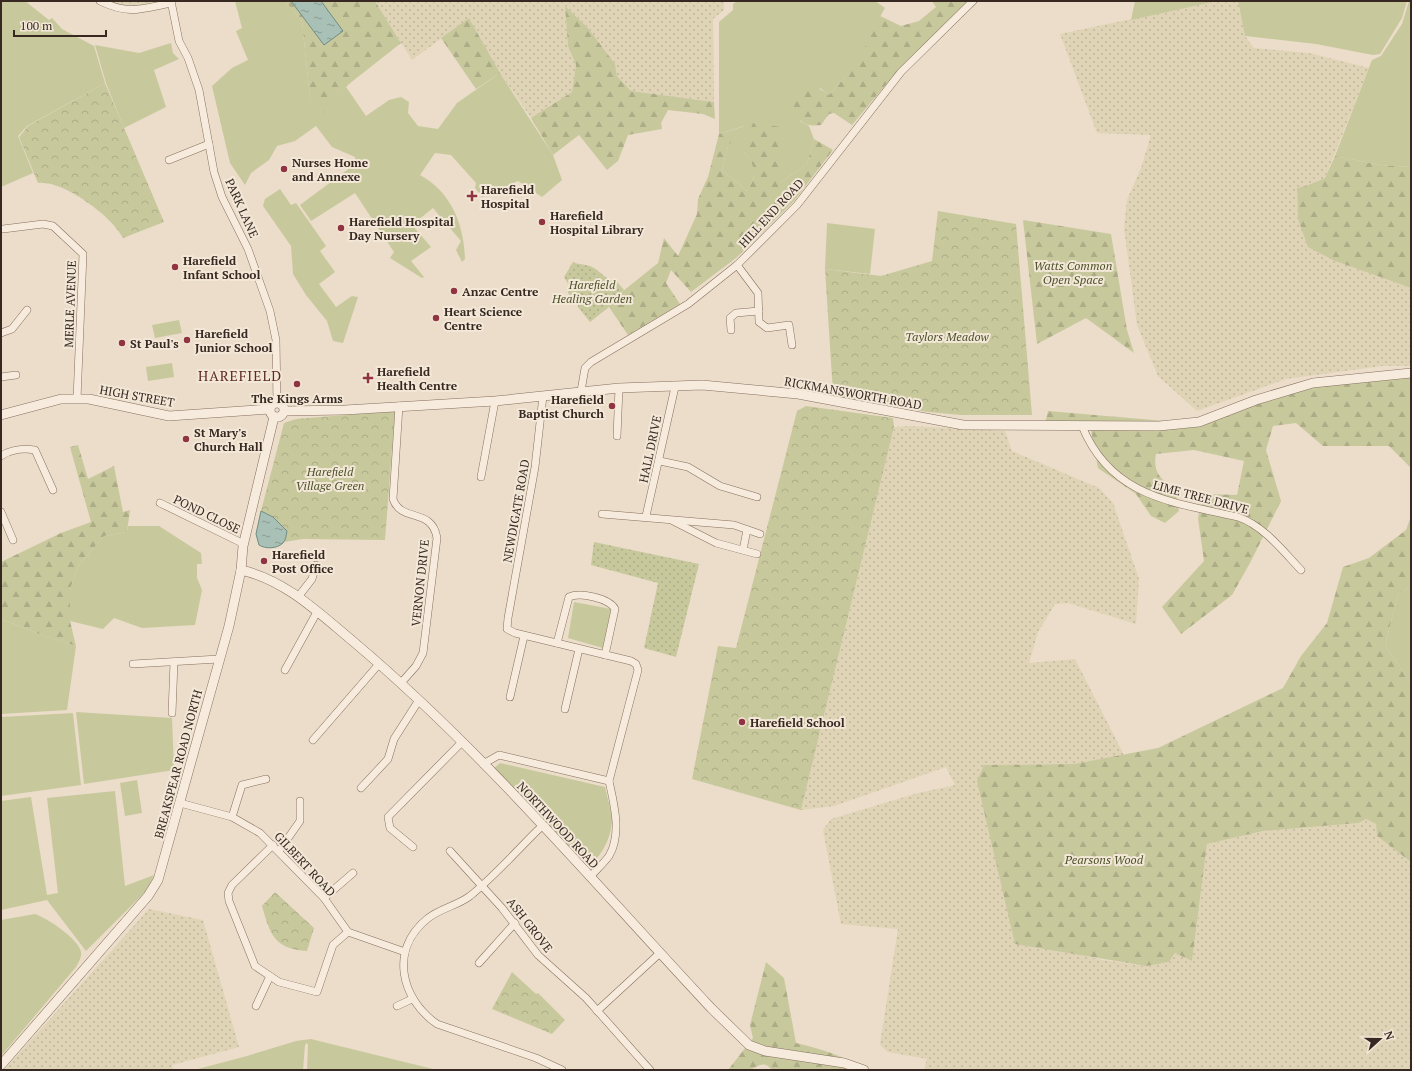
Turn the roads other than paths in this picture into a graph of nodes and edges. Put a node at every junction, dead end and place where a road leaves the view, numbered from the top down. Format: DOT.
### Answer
graph roads {
  1 [pos="100,1"];
  2 [pos="973,1"];
  3 [pos="171,2"];
  4 [pos="209,144"];
  5 [pos="169,160"];
  6 [pos="3,229"];
  7 [pos="737,265"];
  8 [pos="27,310"];
  9 [pos="759,311"];
  10 [pos="731,330"];
  11 [pos="1,333"];
  12 [pos="792,345"];
  13 [pos="1411,373"];
  14 [pos="16,375"];
  15 [pos="1,377"];
  16 [pos="675,387"];
  17 [pos="620,388"];
  18 [pos="581,391"];
  19 [pos="543,396"];
  20 [pos="77,399"];
  21 [pos="495,401"];
  22 [pos="277,403"];
  23 [pos="399,406"];
  24 [pos="285,411"];
  25 [pos="272,413"];
  26 [pos="1,415"];
  27 [pos="1082,426"];
  28 [pos="617,436"];
  29 [pos="1,456"];
  30 [pos="660,461"];
  31 [pos="481,477"];
  32 [pos="53,490"];
  33 [pos="757,497"];
  34 [pos="160,503"];
  35 [pos="1,512"];
  36 [pos="602,514"];
  37 [pos="646,516"];
  38 [pos="669,519"];
  39 [pos="747,530"];
  40 [pos="5,532"];
  41 [pos="760,534"];
  42 [pos="13,540"];
  43 [pos="244,544"];
  44 [pos="743,550"];
  45 [pos="757,554"];
  46 [pos="316,565"];
  47 [pos="241,570"];
  48 [pos="1301,570"];
  49 [pos="298,597"];
  50 [pos="318,612"];
  51 [pos="524,636"];
  52 [pos="557,643"];
  53 [pos="579,649"];
  54 [pos="605,655"];
  55 [pos="219,659"];
  56 [pos="174,662"];
  57 [pos="133,664"];
  58 [pos="379,664"];
  59 [pos="285,670"];
  60 [pos="401,683"];
  61 [pos="510,697"];
  62 [pos="419,700"];
  63 [pos="565,709"];
  64 [pos="172,713"];
  65 [pos="313,740"];
  66 [pos="462,742"];
  67 [pos="483,764"];
  68 [pos="266,779"];
  69 [pos="609,781"];
  70 [pos="361,788"];
  71 [pos="300,801"];
  72 [pos="180,803"];
  73 [pos="232,817"];
  74 [pos="542,826"];
  75 [pos="273,845"];
  76 [pos="413,847"];
  77 [pos="279,851"];
  78 [pos="450,851"];
  79 [pos="353,873"];
  80 [pos="590,877"];
  81 [pos="481,885"];
  82 [pos="324,898"];
  83 [pos="515,923"];
  84 [pos="348,932"];
  85 [pos="405,952"];
  86 [pos="660,953"];
  87 [pos="479,963"];
  88 [pos="270,976"];
  89 [pos="412,999"];
  90 [pos="256,1006"];
  91 [pos="397,1006"];
  92 [pos="597,1011"];
  93 [pos="1,1065"];
  94 [pos="562,1070"];
  95 [pos="650,1070"];
  96 [pos="864,1070"];
  1 -- 3 [label="street"];
  2 -- 7 [label="street, HILL END ROAD"];
  3 -- 4 [label="street, PARK LANE"];
  4 -- 5 [label="street"];
  4 -- 22 [label="street, PARK LANE"];
  6 -- 20 [label="street, MERLE AVENUE"];
  7 -- 9 [label="street"];
  7 -- 18 [label="street, HILL END ROAD"];
  8 -- 11 [label="street"];
  9 -- 10 [label="street"];
  9 -- 12 [label="street"];
  13 -- 27 [label="street, RICKMANSWORTH ROAD"];
  14 -- 15 [label="street"];
  16 -- 17 [label="street, RICKMANSWORTH ROAD"];
  16 -- 27 [label="street, RICKMANSWORTH ROAD"];
  16 -- 30 [label="street, HALL DRIVE"];
  17 -- 18 [label="street, RICKMANSWORTH ROAD"];
  17 -- 28 [label="street"];
  18 -- 19 [label="street, RICKMANSWORTH ROAD"];
  19 -- 21 [label="street, RICKMANSWORTH ROAD"];
  19 -- 51 [label="street, NEWDIGATE ROAD"];
  20 -- 25 [label="street, HIGH STREET"];
  20 -- 26 [label="street, HIGH STREET"];
  21 -- 23 [label="street, RICKMANSWORTH ROAD"];
  21 -- 31 [label="street"];
  22 -- 24 [label="street"];
  22 -- 25 [label="street"];
  23 -- 24 [label="street, RICKMANSWORTH ROAD"];
  23 -- 60 [label="street, VERNON DRIVE"];
  24 -- 25 [label="street"];
  25 -- 43 [label="street, BREAKSPEAR ROAD NORTH"];
  27 -- 48 [label="street, LIME TREE DRIVE"];
  29 -- 32 [label="street"];
  30 -- 33 [label="street"];
  30 -- 37 [label="street, HALL DRIVE"];
  34 -- 43 [label="street, POND CLOSE"];
  35 -- 40 [label="street"];
  36 -- 37 [label="street"];
  37 -- 38 [label="street"];
  38 -- 39 [label="street"];
  38 -- 44 [label="street"];
  39 -- 41 [label="street"];
  39 -- 44 [label="street"];
  40 -- 42 [label="street"];
  43 -- 47 [label="street, BREAKSPEAR ROAD NORTH"];
  44 -- 45 [label="street"];
  46 -- 49 [label="street"];
  47 -- 49 [label="street, NORTHWOOD ROAD"];
  47 -- 55 [label="street, BREAKSPEAR ROAD NORTH"];
  49 -- 50 [label="street, NORTHWOOD ROAD"];
  50 -- 58 [label="street, NORTHWOOD ROAD"];
  50 -- 59 [label="street"];
  51 -- 52 [label="street"];
  51 -- 61 [label="street"];
  52 -- 53 [label="street"];
  52 -- 54 [label="street"];
  53 -- 54 [label="street"];
  53 -- 63 [label="street"];
  54 -- 69 [label="street"];
  55 -- 56 [label="street"];
  55 -- 72 [label="street, BREAKSPEAR ROAD NORTH"];
  56 -- 57 [label="street"];
  56 -- 64 [label="street"];
  58 -- 60 [label="street, NORTHWOOD ROAD"];
  58 -- 65 [label="street"];
  60 -- 62 [label="street, NORTHWOOD ROAD"];
  62 -- 66 [label="street, NORTHWOOD ROAD"];
  62 -- 70 [label="street"];
  66 -- 67 [label="street, NORTHWOOD ROAD"];
  66 -- 76 [label="street"];
  67 -- 69 [label="street"];
  67 -- 74 [label="street, NORTHWOOD ROAD"];
  68 -- 73 [label="street"];
  69 -- 80 [label="street"];
  71 -- 77 [label="street"];
  72 -- 73 [label="street, GILBERT ROAD"];
  72 -- 93 [label="street, BREAKSPEAR ROAD NORTH"];
  73 -- 75 [label="street, GILBERT ROAD"];
  74 -- 80 [label="street, NORTHWOOD ROAD"];
  74 -- 81 [label="street"];
  75 -- 77 [label="street, GILBERT ROAD"];
  75 -- 88 [label="street"];
  77 -- 82 [label="street, GILBERT ROAD"];
  78 -- 81 [label="street, ASH GROVE"];
  79 -- 82 [label="street"];
  80 -- 86 [label="street, NORTHWOOD ROAD"];
  81 -- 83 [label="street, ASH GROVE"];
  81 -- 85 [label="street"];
  82 -- 84 [label="street, GILBERT ROAD"];
  83 -- 87 [label="street"];
  83 -- 92 [label="street, ASH GROVE"];
  84 -- 85 [label="street"];
  84 -- 88 [label="street"];
  85 -- 89 [label="street"];
  86 -- 92 [label="street"];
  86 -- 96 [label="street, NORTHWOOD ROAD"];
  88 -- 90 [label="street"];
  89 -- 91 [label="street"];
  89 -- 94 [label="street"];
  92 -- 95 [label="street, ASH GROVE"];
}
